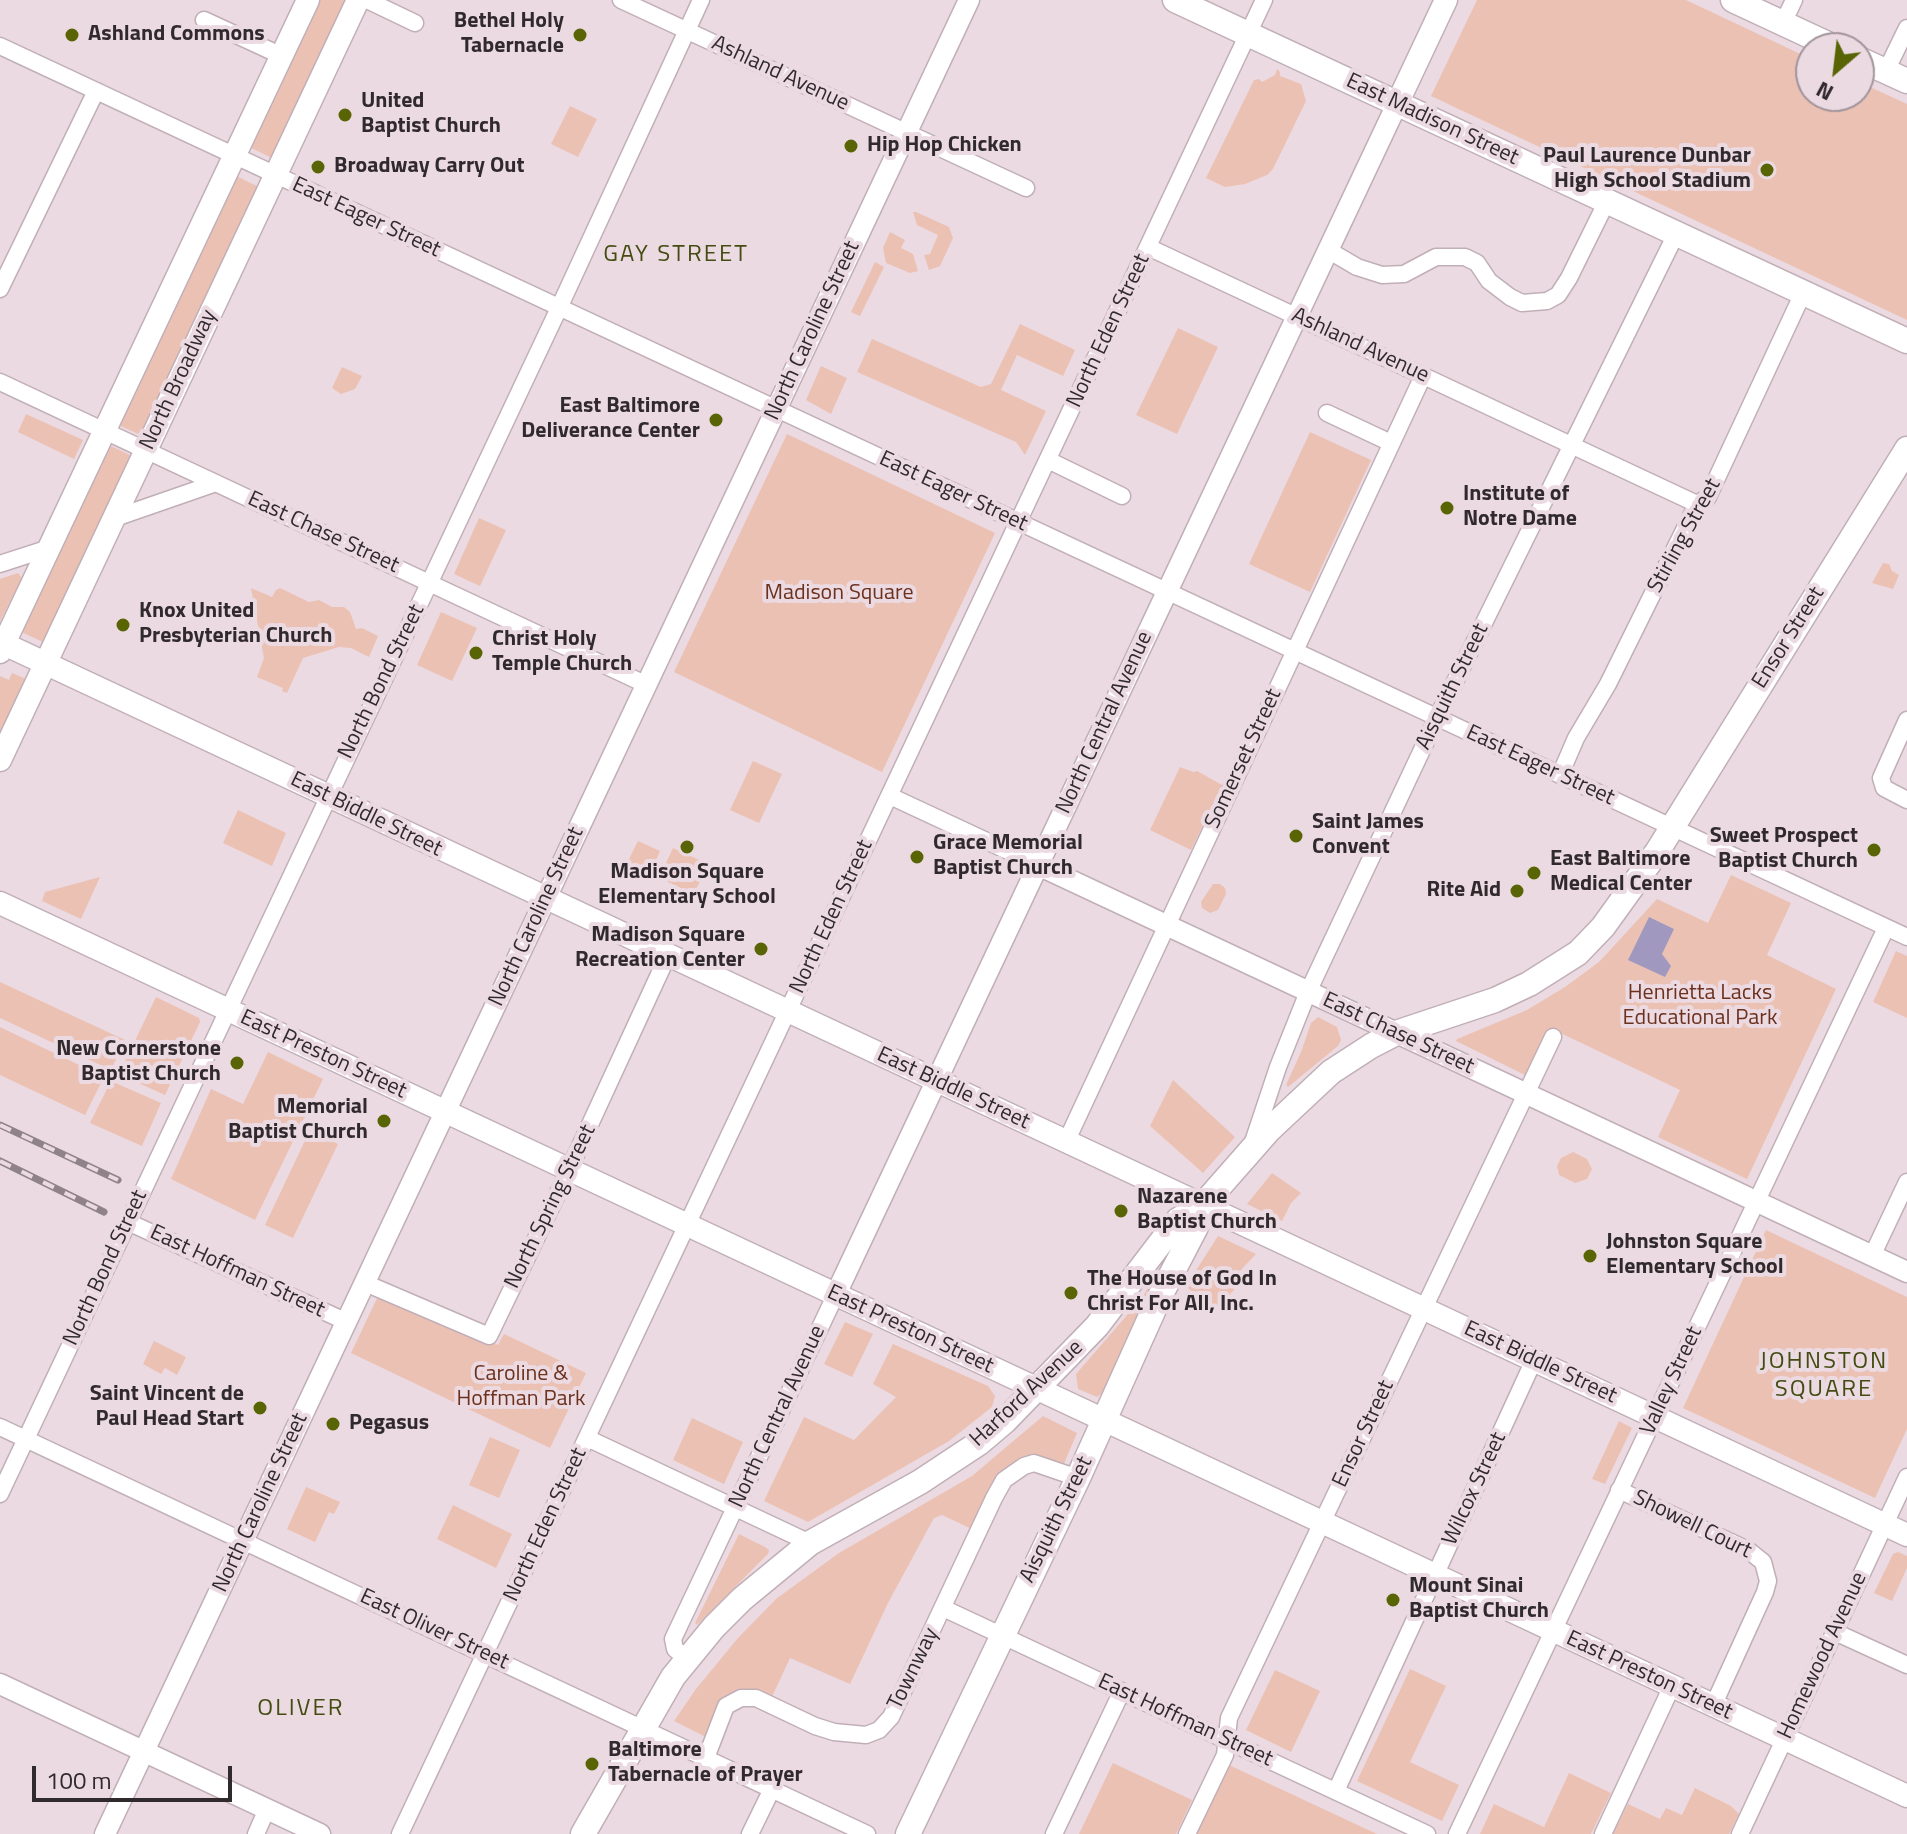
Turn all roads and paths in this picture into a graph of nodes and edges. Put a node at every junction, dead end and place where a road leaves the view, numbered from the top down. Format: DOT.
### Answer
graph roads {
  1 [pos="308,0"];
  2 [pos="358,0"];
  3 [pos="367,0"];
  4 [pos="621,0"];
  5 [pos="701,0"];
  6 [pos="969,0"];
  7 [pos="1175,0"];
  8 [pos="1264,0"];
  9 [pos="1446,0"];
  10 [pos="1733,0"];
  11 [pos="1794,0"];
  12 [pos="204,20"];
  13 [pos="415,23"];
  14 [pos="1783,23"];
  15 [pos="1907,28"];
  16 [pos="686,30"];
  17 [pos="1802,32"];
  18 [pos="1248,34"];
  19 [pos="0,46"];
  20 [pos="282,56"];
  21 [pos="1875,66"];
  22 [pos="1896,76"];
  23 [pos="96,91"];
  24 [pos="1397,104"];
  25 [pos="906,133"];
  26 [pos="235,156"];
  27 [pos="275,175"];
  28 [pos="1026,188"];
  29 [pos="1607,201"];
  30 [pos="1676,234"];
  31 [pos="1148,247"];
  32 [pos="1328,250"];
  33 [pos="0,289"];
  34 [pos="1803,293"];
  35 [pos="559,308"];
  36 [pos="1297,317"];
  37 [pos="1907,341"];
  38 [pos="1423,376"];
  39 [pos="0,382"];
  40 [pos="776,409"];
  41 [pos="1327,413"];
  42 [pos="105,430"];
  43 [pos="1391,443"];
  44 [pos="1572,446"];
  45 [pos="147,449"];
  46 [pos="1907,449"];
  47 [pos="1048,460"];
  48 [pos="216,483"];
  49 [pos="1122,496"];
  50 [pos="1697,504"];
  51 [pos="115,518"];
  52 [pos="1019,523"];
  53 [pos="49,548"];
  54 [pos="0,564"];
  55 [pos="429,583"];
  56 [pos="1167,592"];
  57 [pos="1,646"];
  58 [pos="1294,651"];
  59 [pos="45,664"];
  60 [pos="647,685"];
  61 [pos="1437,718"];
  62 [pos="1907,720"];
  63 [pos="0,760"];
  64 [pos="1560,775"];
  65 [pos="328,796"];
  66 [pos="890,796"];
  67 [pos="1907,800"];
  68 [pos="1671,827"];
  69 [pos="1038,865"];
  70 [pos="546,898"];
  71 [pos="0,903"];
  72 [pos="1167,925"];
  73 [pos="1886,928"];
  74 [pos="1907,937"];
  75 [pos="668,955"];
  76 [pos="1308,992"];
  77 [pos="228,1010"];
  78 [pos="788,1011"];
  79 [pos="1396,1033"];
  80 [pos="1553,1037"];
  81 [pos="937,1081"];
  82 [pos="1526,1094"];
  83 [pos="445,1112"];
  84 [pos="1066,1142"];
  85 [pos="1251,1149"];
  86 [pos="569,1170"];
  87 [pos="1907,1182"];
  88 [pos="1756,1202"];
  89 [pos="1203,1205"];
  90 [pos="128,1222"];
  91 [pos="687,1226"];
  92 [pos="1872,1256"];
  93 [pos="1907,1272"];
  94 [pos="365,1283"];
  95 [pos="835,1296"];
  96 [pos="1424,1309"];
  97 [pos="347,1322"];
  98 [pos="1534,1360"];
  99 [pos="1038,1390"];
  100 [pos="1654,1417"];
  101 [pos="1104,1421"];
  102 [pos="0,1427"];
  103 [pos="587,1438"];
  104 [pos="26,1439"];
  105 [pos="1907,1477"];
  106 [pos="1078,1478"];
  107 [pos="1619,1490"];
  108 [pos="0,1494"];
  109 [pos="735,1507"];
  110 [pos="1322,1523"];
  111 [pos="1884,1524"];
  112 [pos="1907,1535"];
  113 [pos="244,1541"];
  114 [pos="810,1543"];
  115 [pos="1435,1576"];
  116 [pos="943,1608"];
  117 [pos="1553,1631"];
  118 [pos="1835,1632"];
  119 [pos="1001,1635"];
  120 [pos="485,1654"];
  121 [pos="687,1659"];
  122 [pos="1907,1665"];
  123 [pos="0,1684"];
  124 [pos="1672,1686"];
  125 [pos="1122,1691"];
  126 [pos="1713,1706"];
  127 [pos="643,1728"];
  128 [pos="1784,1739"];
  129 [pos="1226,1740"];
  130 [pos="144,1752"];
  131 [pos="706,1758"];
  132 [pos="772,1789"];
  133 [pos="1336,1791"];
  134 [pos="1907,1796"];
  135 [pos="267,1809"];
  136 [pos="105,1834"];
  137 [pos="256,1834"];
  138 [pos="320,1834"];
  139 [pos="400,1834"];
  140 [pos="583,1834"];
  141 [pos="750,1834"];
  142 [pos="867,1834"];
  143 [pos="908,1834"];
  144 [pos="1054,1834"];
  145 [pos="1187,1834"];
  146 [pos="1427,1834"];
  147 [pos="1457,1834"];
  148 [pos="1603,1834"];
  149 [pos="1740,1834"];
  1 -- 20 [label="main road, North Broadway"];
  2 -- 27 [label="main road, North Broadway"];
  3 -- 13 [label="street"];
  4 -- 16 [label="street, Ashland Avenue"];
  5 -- 16 [label="street, North Bond Street"];
  6 -- 25 [label="street, North Caroline Street"];
  7 -- 18 [label="main road, East Madison Street"];
  8 -- 18 [label="street, North Eden Street"];
  9 -- 24 [label="main road, North Central Avenue"];
  10 -- 14 [label="main road"];
  11 -- 14 [label="street"];
  12 -- 20 [label="street"];
  14 -- 17 [label="main road"];
  15 -- 22 [label="street"];
  16 -- 25 [label="street, Ashland Avenue"];
  16 -- 35 [label="street, North Bond Street"];
  18 -- 24 [label="main road, East Madison Street"];
  18 -- 31 [label="street, North Eden Street"];
  19 -- 23 [label="street, East Eager Street"];
  20 -- 26 [label="main road, North Broadway"];
  21 -- 22 [label="main road"];
  23 -- 26 [label="street, East Eager Street"];
  23 -- 33 [label="street"];
  24 -- 29 [label="main road, East Madison Street"];
  24 -- 32 [label="street, North Central Avenue"];
  25 -- 28 [label="street, Ashland Avenue"];
  25 -- 40 [label="street, North Caroline Street"];
  26 -- 27 [label="street, East Eager Street"];
  26 -- 42 [label="main road, North Broadway"];
  27 -- 35 [label="street, East Eager Street"];
  27 -- 45 [label="main road, North Broadway"];
  29 -- 30 [label="main road, East Madison Street"];
  29 -- 32 [label="street"];
  30 -- 34 [label="main road, East Madison Street"];
  30 -- 44 [label="street, Aisquith Street"];
  31 -- 36 [label="street, Ashland Avenue"];
  31 -- 47 [label="street, North Eden Street"];
  32 -- 36 [label="street, North Central Avenue"];
  34 -- 37 [label="main road, East Madison Street"];
  34 -- 50 [label="street, Stirling Street"];
  35 -- 40 [label="street, East Eager Street"];
  35 -- 55 [label="street, North Bond Street"];
  36 -- 38 [label="street, Ashland Avenue"];
  36 -- 56 [label="street, North Central Avenue"];
  38 -- 43 [label="street, Somerset Street"];
  38 -- 44 [label="street, Ashland Avenue"];
  39 -- 42 [label="street, East Chase Street"];
  40 -- 52 [label="street, East Eager Street"];
  40 -- 60 [label="street, North Caroline Street"];
  41 -- 43 [label="street"];
  42 -- 45 [label="street, East Chase Street"];
  42 -- 53 [label="main road, North Broadway"];
  43 -- 58 [label="street, Somerset Street"];
  44 -- 50 [label="street, Ashland Avenue"];
  44 -- 61 [label="street, Aisquith Street"];
  45 -- 48 [label="street, East Chase Street"];
  45 -- 51 [label="main road, North Broadway"];
  46 -- 68 [label="main road, Ensor Street"];
  47 -- 49 [label="street"];
  47 -- 52 [label="street, North Eden Street"];
  48 -- 51 [label="street"];
  48 -- 55 [label="street, East Chase Street"];
  50 -- 64 [label="street, Stirling Street"];
  51 -- 59 [label="main road, North Broadway"];
  52 -- 56 [label="street, East Eager Street"];
  52 -- 66 [label="street, North Eden Street"];
  53 -- 54 [label="street"];
  53 -- 57 [label="main road, North Broadway"];
  55 -- 60 [label="street, East Chase Street"];
  55 -- 65 [label="street, North Bond Street"];
  56 -- 58 [label="street, East Eager Street"];
  56 -- 69 [label="street, North Central Avenue"];
  57 -- 59 [label="main road, East Biddle Street"];
  58 -- 61 [label="street, East Eager Street"];
  58 -- 72 [label="street, Somerset Street"];
  59 -- 63 [label="main road, North Broadway"];
  59 -- 65 [label="main road, East Biddle Street"];
  60 -- 70 [label="street, North Caroline Street"];
  61 -- 64 [label="street, East Eager Street"];
  61 -- 76 [label="street, Aisquith Street"];
  62 -- 67 [label="street"];
  64 -- 68 [label="street, East Eager Street"];
  65 -- 70 [label="main road, East Biddle Street"];
  65 -- 77 [label="street, North Bond Street"];
  66 -- 69 [label="street, East Chase Street"];
  66 -- 78 [label="street, North Eden Street"];
  68 -- 73 [label="street, East Eager Street"];
  68 -- 79 [label="main road, Harford Avenue"];
  69 -- 72 [label="street, East Chase Street"];
  69 -- 81 [label="street, North Central Avenue"];
  70 -- 75 [label="main road, East Biddle Street"];
  70 -- 83 [label="street, North Caroline Street"];
  71 -- 77 [label="main road, East Preston Street"];
  72 -- 76 [label="street, East Chase Street"];
  72 -- 84 [label="street, Somerset Street"];
  73 -- 74 [label="street, East Eager Street"];
  73 -- 88 [label="street, Valley Street"];
  75 -- 78 [label="main road, East Biddle Street"];
  75 -- 86 [label="street, North Spring Street"];
  76 -- 79 [label="street, East Chase Street"];
  76 -- 85 [label="street, Aisquith Street"];
  77 -- 83 [label="main road, East Preston Street"];
  77 -- 90 [label="street, North Bond Street"];
  78 -- 81 [label="main road, East Biddle Street"];
  78 -- 91 [label="street, North Eden Street"];
  79 -- 82 [label="street, East Chase Street"];
  79 -- 85 [label="main road, Harford Avenue"];
  80 -- 82 [label="street, Ensor Street"];
  81 -- 84 [label="main road, East Biddle Street"];
  81 -- 95 [label="street, North Central Avenue"];
  82 -- 88 [label="street, East Chase Street"];
  82 -- 96 [label="street, Ensor Street"];
  83 -- 86 [label="main road, East Preston Street"];
  83 -- 94 [label="street, North Caroline Street"];
  84 -- 89 [label="main road, East Biddle Street"];
  85 -- 89 [label="main road, Harford Avenue"];
  86 -- 91 [label="main road, East Preston Street"];
  86 -- 94 [label="street, North Spring Street"];
  87 -- 92 [label="street"];
  88 -- 92 [label="street, East Chase Street"];
  88 -- 100 [label="street, Valley Street"];
  89 -- 96 [label="main road, East Biddle Street"];
  89 -- 99 [label="main road, Harford Avenue"];
  89 -- 101 [label="main road, Aisquith Street"];
  90 -- 97 [label="street, East Hoffman Street"];
  90 -- 104 [label="street, North Bond Street"];
  91 -- 95 [label="main road, East Preston Street"];
  91 -- 103 [label="street, North Eden Street"];
  92 -- 93 [label="street, East Chase Street"];
  94 -- 97 [label="street, North Caroline Street"];
  95 -- 99 [label="main road, East Preston Street"];
  95 -- 109 [label="street, North Central Avenue"];
  96 -- 98 [label="main road, East Biddle Street"];
  96 -- 110 [label="street, Ensor Street"];
  97 -- 113 [label="street, North Caroline Street"];
  98 -- 100 [label="main road, East Biddle Street"];
  98 -- 115 [label="street, Wilcox Street"];
  99 -- 101 [label="main road, East Preston Street"];
  99 -- 114 [label="main road, Harford Avenue"];
  100 -- 107 [label="street, Valley Street"];
  100 -- 111 [label="main road, East Biddle Street"];
  101 -- 106 [label="main road, Aisquith Street"];
  101 -- 110 [label="main road, East Preston Street"];
  102 -- 104 [label="street, East Oliver Street"];
  103 -- 109 [label="street"];
  103 -- 120 [label="street, North Eden Street"];
  104 -- 108 [label="street, North Bond Street"];
  104 -- 113 [label="street, East Oliver Street"];
  105 -- 111 [label="street, Homewood Avenue"];
  106 -- 116 [label="street, Townway"];
  106 -- 119 [label="main road, Aisquith Street"];
  107 -- 117 [label="street, Valley Street"];
  107 -- 126 [label="street, Showell Court"];
  109 -- 114 [label="street"];
  109 -- 121 [label="street, North Central Avenue"];
  110 -- 115 [label="main road, East Preston Street"];
  110 -- 129 [label="street, Ensor Street"];
  111 -- 112 [label="main road, East Biddle Street"];
  111 -- 118 [label="street, Homewood Avenue"];
  113 -- 120 [label="street, East Oliver Street"];
  113 -- 130 [label="street, North Caroline Street"];
  114 -- 121 [label="main road, Harford Avenue"];
  115 -- 117 [label="main road, East Preston Street"];
  115 -- 133 [label="street, Wilcox Street"];
  116 -- 119 [label="street, East Hoffman Street"];
  116 -- 131 [label="street, Townway"];
  117 -- 124 [label="main road, East Preston Street"];
  117 -- 147 [label="street, Valley Street"];
  118 -- 122 [label="street"];
  118 -- 128 [label="street, Homewood Avenue"];
  119 -- 125 [label="street, East Hoffman Street"];
  119 -- 143 [label="main road, Aisquith Street"];
  120 -- 127 [label="street, East Oliver Street"];
  120 -- 139 [label="street, North Eden Street"];
  121 -- 127 [label="main road, Harford Avenue"];
  123 -- 130 [label="street"];
  124 -- 126 [label="main road, East Preston Street"];
  124 -- 148 [label="street"];
  125 -- 129 [label="street, East Hoffman Street"];
  125 -- 144 [label="street"];
  126 -- 128 [label="main road, East Preston Street"];
  127 -- 131 [label="street, East Oliver Street"];
  127 -- 140 [label="main road, Harford Avenue"];
  128 -- 134 [label="main road, East Preston Street"];
  128 -- 149 [label="street, Homewood Avenue"];
  129 -- 133 [label="street, East Hoffman Street"];
  129 -- 145 [label="street, Ensor Street"];
  130 -- 135 [label="street"];
  130 -- 136 [label="street, North Caroline Street"];
  131 -- 132 [label="street, East Oliver Street"];
  132 -- 141 [label="street"];
  132 -- 142 [label="street, East Oliver Street"];
  133 -- 146 [label="street, East Hoffman Street"];
  135 -- 137 [label="street"];
  135 -- 138 [label="street"];
}
